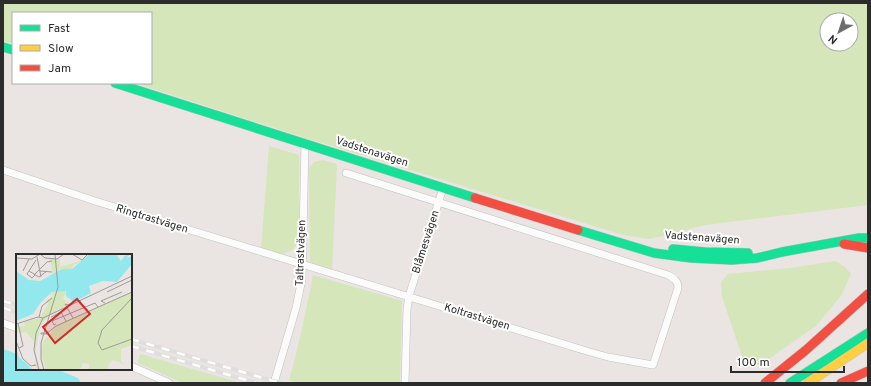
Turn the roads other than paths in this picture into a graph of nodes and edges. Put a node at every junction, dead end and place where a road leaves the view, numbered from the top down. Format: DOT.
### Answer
graph roads {
  1 [pos="118,84"];
  2 [pos="305,144"];
  3 [pos="3,170"];
  4 [pos="346,173"];
  5 [pos="443,188"];
  6 [pos="439,202"];
  7 [pos="868,238"];
  8 [pos="835,243"];
  9 [pos="868,248"];
  10 [pos="302,265"];
  11 [pos="868,294"];
  12 [pos="409,296"];
  13 [pos="3,323"];
  14 [pos="16,328"];
  15 [pos="868,332"];
  16 [pos="868,343"];
  17 [pos="132,366"];
  18 [pos="868,371"];
  19 [pos="169,383"];
  20 [pos="274,383"];
  21 [pos="405,383"];
  22 [pos="765,383"];
  23 [pos="790,383"];
  24 [pos="808,383"];
  25 [pos="841,383"];
  1 -- 2 [label="main road, Vadstenavägen"];
  2 -- 5 [label="main road, Vadstenavägen"];
  2 -- 10 [label="street, Taltrastvägen"];
  3 -- 10 [label="street, Ringtrastvägen"];
  4 -- 6 [label="street"];
  5 -- 6 [label="street, Blåmesvägen"];
  5 -- 8 [label="main road, Vadstenavägen"];
  6 -- 12 [label="street, Blåmesvägen"];
  6 -- 12 [label="street, Koltrastvägen"];
  7 -- 8 [label="main road, Vadstenavägen"];
  8 -- 9 [label="main road, Vadstenavägen"];
  10 -- 12 [label="street, Koltrastvägen"];
  10 -- 20 [label="street, Taltrastvägen"];
  11 -- 22 [label="main road"];
  12 -- 21 [label="street, Blåmesvägen"];
  13 -- 14 [label="street"];
  15 -- 23 [label="main road"];
  16 -- 24 [label="main road"];
  17 -- 19 [label="street"];
  18 -- 25 [label="main road"];
}
